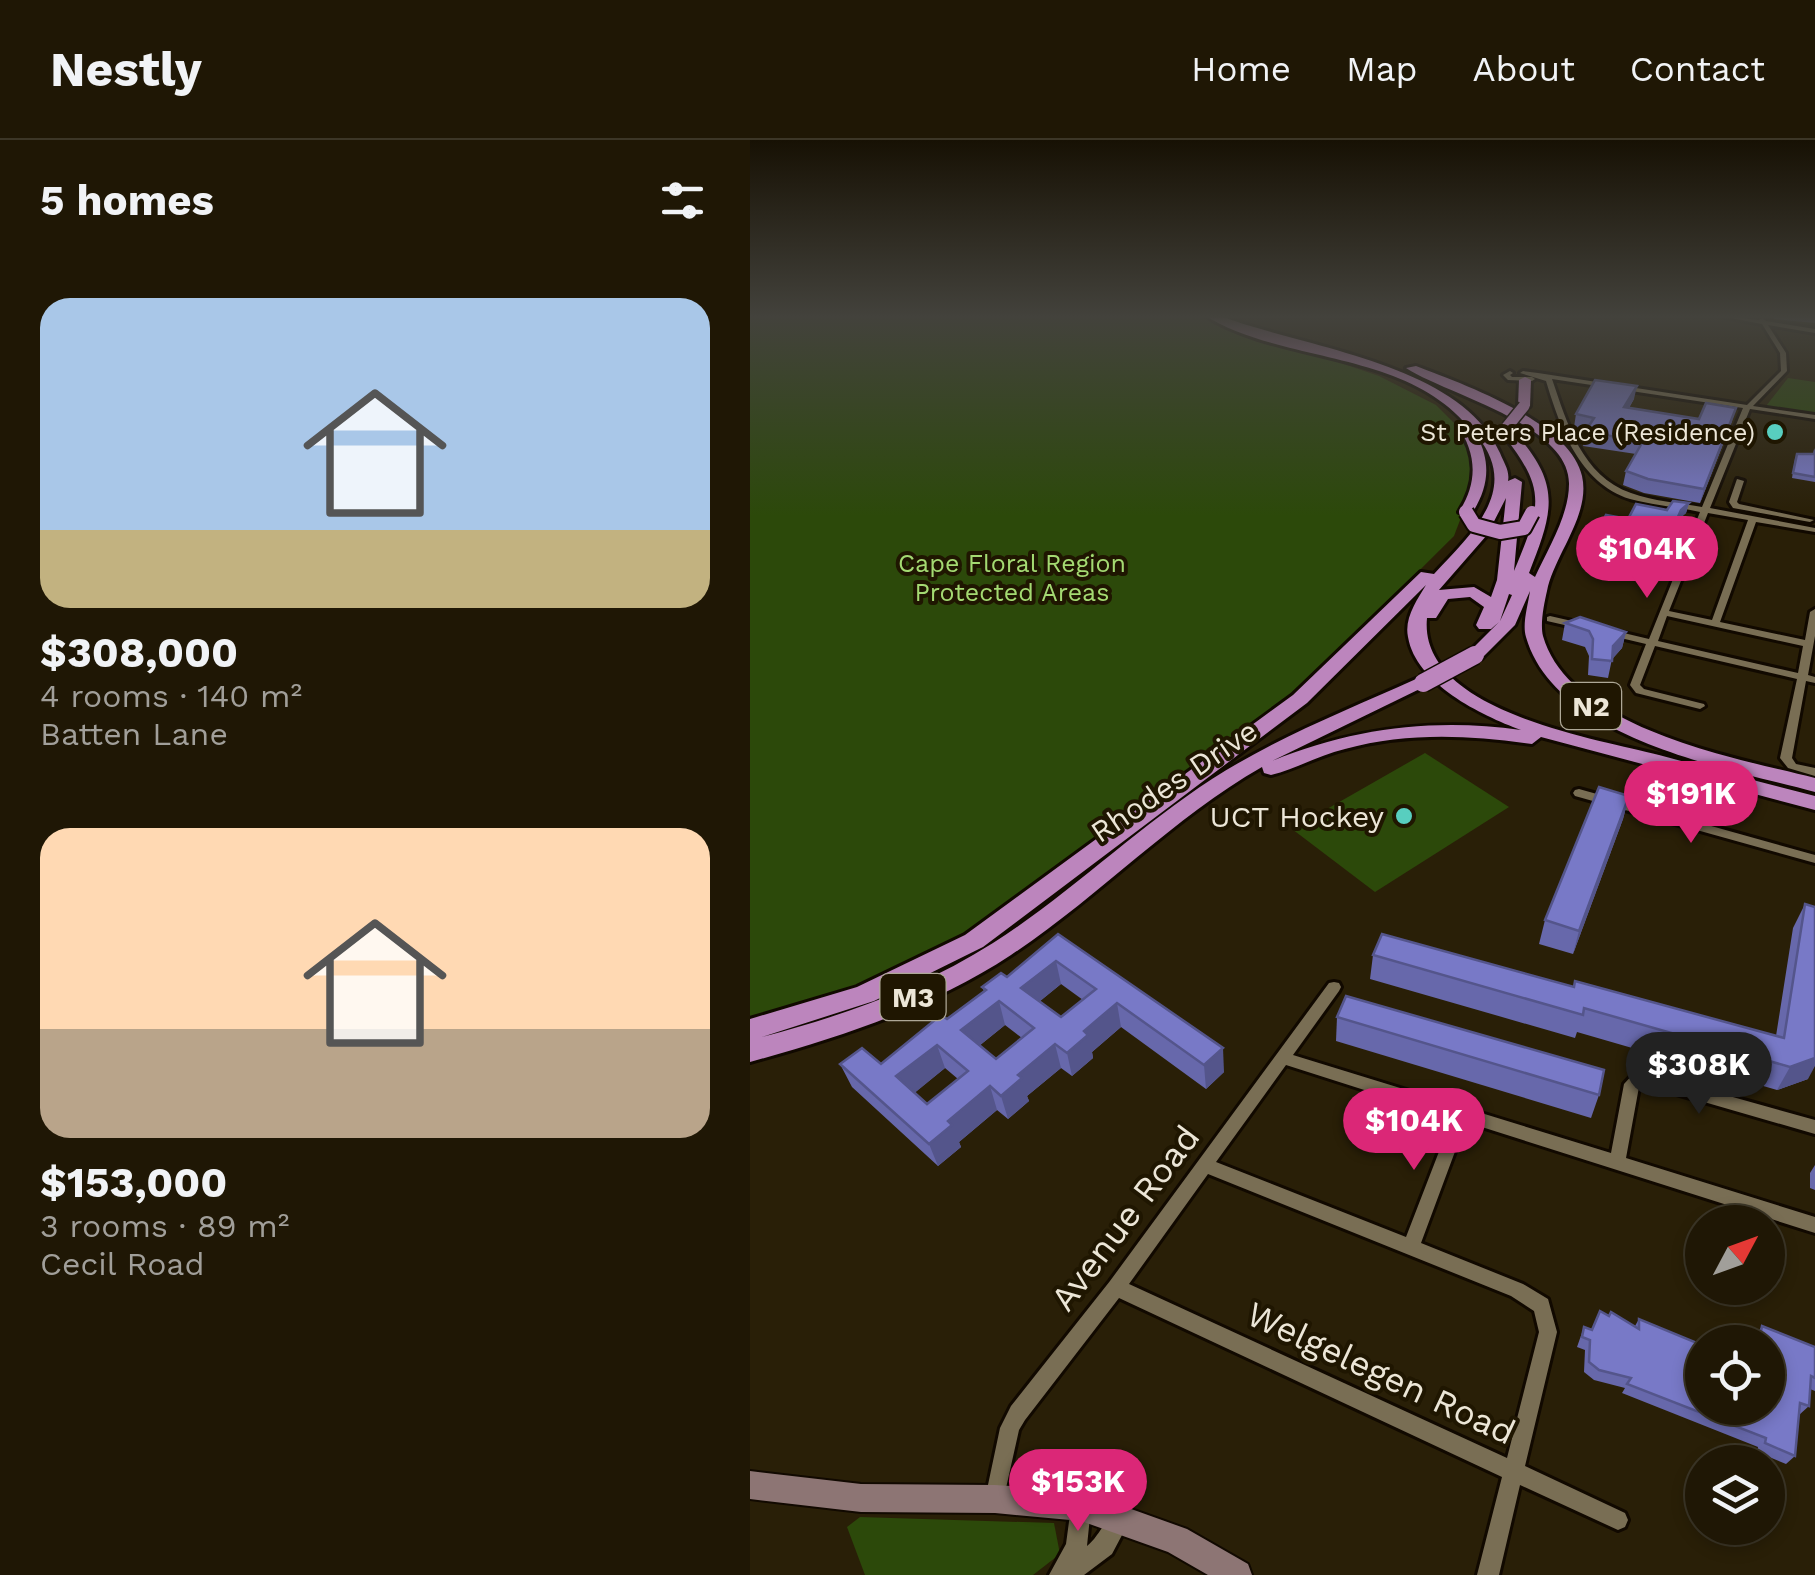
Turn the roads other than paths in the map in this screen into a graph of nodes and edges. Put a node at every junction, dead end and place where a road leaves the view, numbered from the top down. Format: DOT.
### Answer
graph roads {
  1 [pos="1406,382"];
  2 [pos="1438,382"];
  3 [pos="1444,382"];
  4 [pos="1518,382"];
  5 [pos="1526,382"];
  6 [pos="1550,382"];
  7 [pos="1585,382"];
  8 [pos="1774,382"];
  9 [pos="1750,408"];
  10 [pos="1460,410"];
  11 [pos="1815,417"];
  12 [pos="1515,419"];
  13 [pos="1539,439"];
  14 [pos="1740,481"];
  15 [pos="1707,510"];
  16 [pos="1773,518"];
  17 [pos="1753,519"];
  18 [pos="1812,525"];
  19 [pos="1464,551"];
  20 [pos="1506,556"];
  21 [pos="1815,612"];
  22 [pos="1664,613"];
  23 [pos="1550,619"];
  24 [pos="1715,624"];
  25 [pos="1491,629"];
  26 [pos="1653,642"];
  27 [pos="1808,644"];
  28 [pos="1802,676"];
  29 [pos="1419,678"];
  30 [pos="1815,680"];
  31 [pos="1700,706"];
  32 [pos="1649,759"];
  33 [pos="1815,772"];
  34 [pos="1815,788"];
  35 [pos="1182,790"];
  36 [pos="1579,793"];
  37 [pos="1815,804"];
  38 [pos="1815,859"];
  39 [pos="1058,906"];
  40 [pos="1334,987"];
  41 [pos="750,1030"];
  42 [pos="750,1051"];
  43 [pos="1284,1058"];
  44 [pos="1462,1114"];
  45 [pos="1815,1127"];
  46 [pos="1617,1163"];
  47 [pos="1205,1165"];
  48 [pos="1815,1224"];
  49 [pos="1411,1248"];
  50 [pos="1116,1286"];
  51 [pos="1513,1470"];
  52 [pos="750,1485"];
  53 [pos="995,1499"];
  54 [pos="1081,1506"];
  55 [pos="1121,1518"];
  56 [pos="1618,1520"];
  57 [pos="1064,1575"];
  58 [pos="1237,1575"];
  59 [pos="1488,1575"];
  1 -- 10 [label="highway, N2"];
  2 -- 13 [label="highway, M3"];
  3 -- 12 [label="highway, N2"];
  4 -- 12 [label="highway"];
  5 -- 12 [label="highway"];
  6 -- 15 [label="street"];
  7 -- 9 [label="street"];
  8 -- 9 [label="street"];
  9 -- 11 [label="street"];
  9 -- 15 [label="street"];
  10 -- 12 [label="highway, bridge"];
  10 -- 19 [label="highway, N2"];
  10 -- 20 [label="highway"];
  12 -- 13 [label="highway"];
  12 -- 20 [label="highway"];
  12 -- 25 [label="highway"];
  12 -- 34 [label="highway, N2"];
  13 -- 25 [label="highway, Rhodes Drive / M3"];
  14 -- 16 [label="street"];
  15 -- 17 [label="street"];
  15 -- 22 [label="street"];
  16 -- 17 [label="street"];
  16 -- 18 [label="street"];
  17 -- 24 [label="street"];
  19 -- 32 [label="highway, N2"];
  19 -- 35 [label="highway, Rhodes Drive / M3"];
  20 -- 25 [label="highway"];
  21 -- 27 [label="street"];
  22 -- 24 [label="street"];
  22 -- 26 [label="street"];
  23 -- 26 [label="street"];
  24 -- 27 [label="street"];
  25 -- 29 [label="highway, Rhodes Drive / M3, bridge"];
  25 -- 34 [label="highway"];
  26 -- 28 [label="street"];
  26 -- 31 [label="street"];
  27 -- 28 [label="street"];
  28 -- 30 [label="street"];
  28 -- 33 [label="street"];
  29 -- 35 [label="highway"];
  29 -- 39 [label="highway, Rhodes Drive / M3"];
  32 -- 37 [label="highway, N2"];
  32 -- 39 [label="highway"];
  35 -- 41 [label="highway, Rhodes Drive / M3"];
  36 -- 38 [label="street"];
  39 -- 42 [label="highway, Rhodes Drive / M3"];
  40 -- 43 [label="street, Avenue Road"];
  43 -- 44 [label="street"];
  43 -- 47 [label="street, Avenue Road"];
  44 -- 46 [label="street"];
  44 -- 49 [label="street"];
  45 -- 46 [label="street"];
  46 -- 48 [label="street"];
  47 -- 49 [label="street"];
  47 -- 50 [label="street, Avenue Road"];
  49 -- 51 [label="street"];
  50 -- 51 [label="street, Welgelegen Road"];
  50 -- 53 [label="street, Avenue Road"];
  51 -- 56 [label="street, Welgelegen Road"];
  51 -- 59 [label="street"];
  52 -- 53 [label="street"];
  53 -- 54 [label="street"];
  54 -- 55 [label="street"];
  54 -- 57 [label="street"];
  55 -- 57 [label="street"];
  55 -- 58 [label="street"];
}
